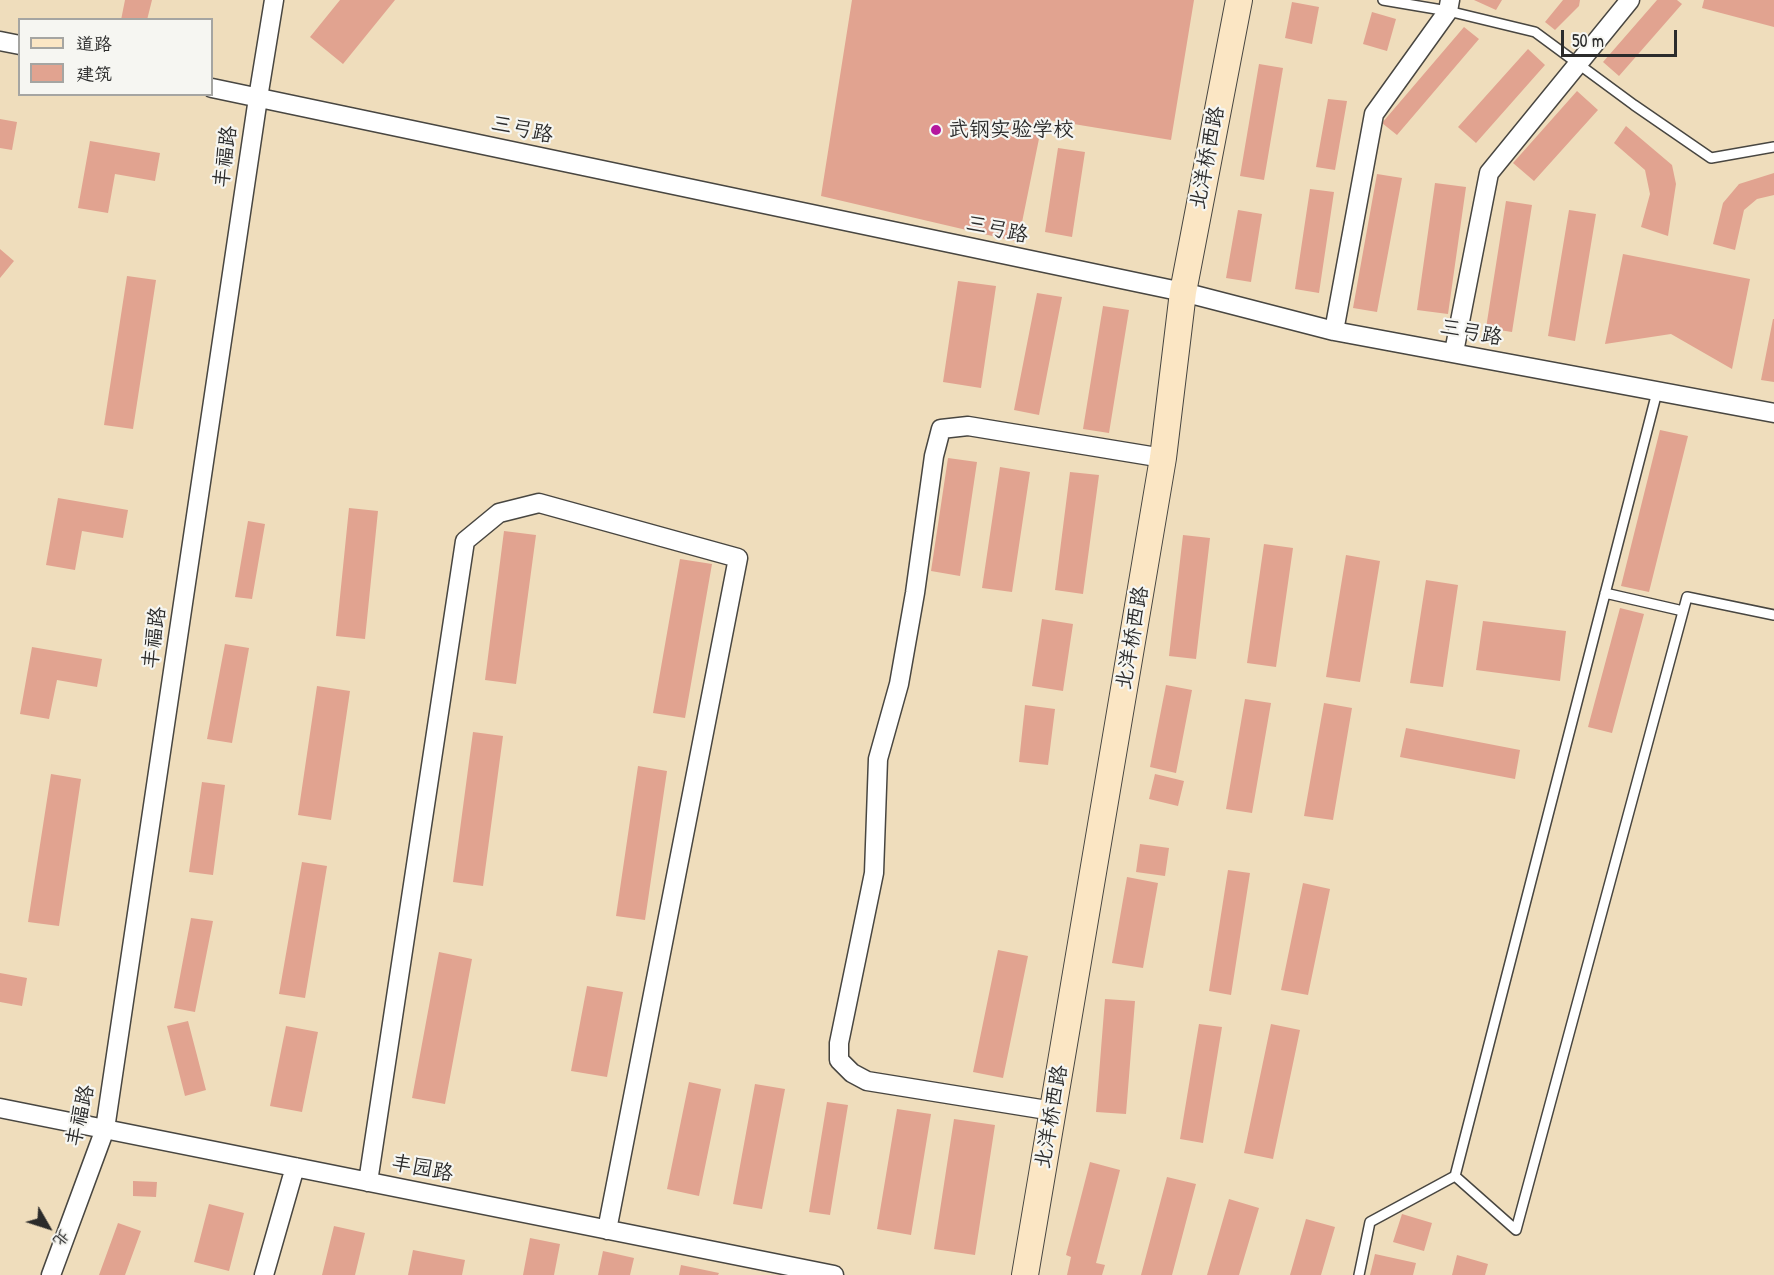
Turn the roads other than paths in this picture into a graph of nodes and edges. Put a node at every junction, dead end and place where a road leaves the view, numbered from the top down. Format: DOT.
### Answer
graph roads {
  1 [pos="274,0"];
  2 [pos="1239,0"];
  3 [pos="1383,0"];
  4 [pos="1630,0"];
  5 [pos="1449,5"];
  6 [pos="0,41"];
  7 [pos="18,45"];
  8 [pos="1579,63"];
  9 [pos="213,88"];
  10 [pos="258,98"];
  11 [pos="1774,147"];
  12 [pos="1183,292"];
  13 [pos="1334,331"];
  14 [pos="1454,352"];
  15 [pos="1657,392"];
  16 [pos="1774,413"];
  17 [pos="1163,458"];
  18 [pos="1605,593"];
  19 [pos="1683,611"];
  20 [pos="1774,615"];
  21 [pos="0,1108"];
  22 [pos="1053,1111"];
  23 [pos="105,1129"];
  24 [pos="295,1167"];
  25 [pos="1455,1176"];
  26 [pos="368,1182"];
  27 [pos="607,1230"];
  28 [pos="51,1275"];
  29 [pos="264,1275"];
  30 [pos="834,1275"];
  31 [pos="1025,1275"];
  32 [pos="1359,1275"];
  1 -- 10 [label="street, 丰福路"];
  2 -- 12 [label="main road, 北洋桥西路"];
  3 -- 5 [label="lane"];
  4 -- 8 [label="street"];
  5 -- 8 [label="lane"];
  5 -- 13 [label="street"];
  6 -- 7 [label="street"];
  8 -- 11 [label="lane"];
  8 -- 14 [label="street"];
  9 -- 10 [label="street, 三弓路"];
  10 -- 12 [label="street, 三弓路"];
  10 -- 23 [label="street, 丰福路"];
  12 -- 13 [label="street, 三弓路"];
  12 -- 17 [label="main road, 北洋桥西路"];
  13 -- 14 [label="street, 三弓路"];
  14 -- 15 [label="street, 三弓路"];
  15 -- 16 [label="street, 三弓路"];
  15 -- 18 [label="lane"];
  17 -- 22 [label="main road, 北洋桥西路"];
  17 -- 22 [label="street"];
  18 -- 19 [label="lane"];
  18 -- 25 [label="lane"];
  19 -- 20 [label="lane"];
  19 -- 25 [label="lane"];
  21 -- 23 [label="street, 丰园路"];
  22 -- 31 [label="main road, 北洋桥西路"];
  23 -- 24 [label="street, 丰园路"];
  23 -- 28 [label="street, 丰福路"];
  24 -- 26 [label="street, 丰园路"];
  24 -- 29 [label="street"];
  25 -- 32 [label="lane"];
  26 -- 27 [label="street, 丰园路"];
  26 -- 27 [label="street"];
  27 -- 30 [label="street, 丰园路"];
}
